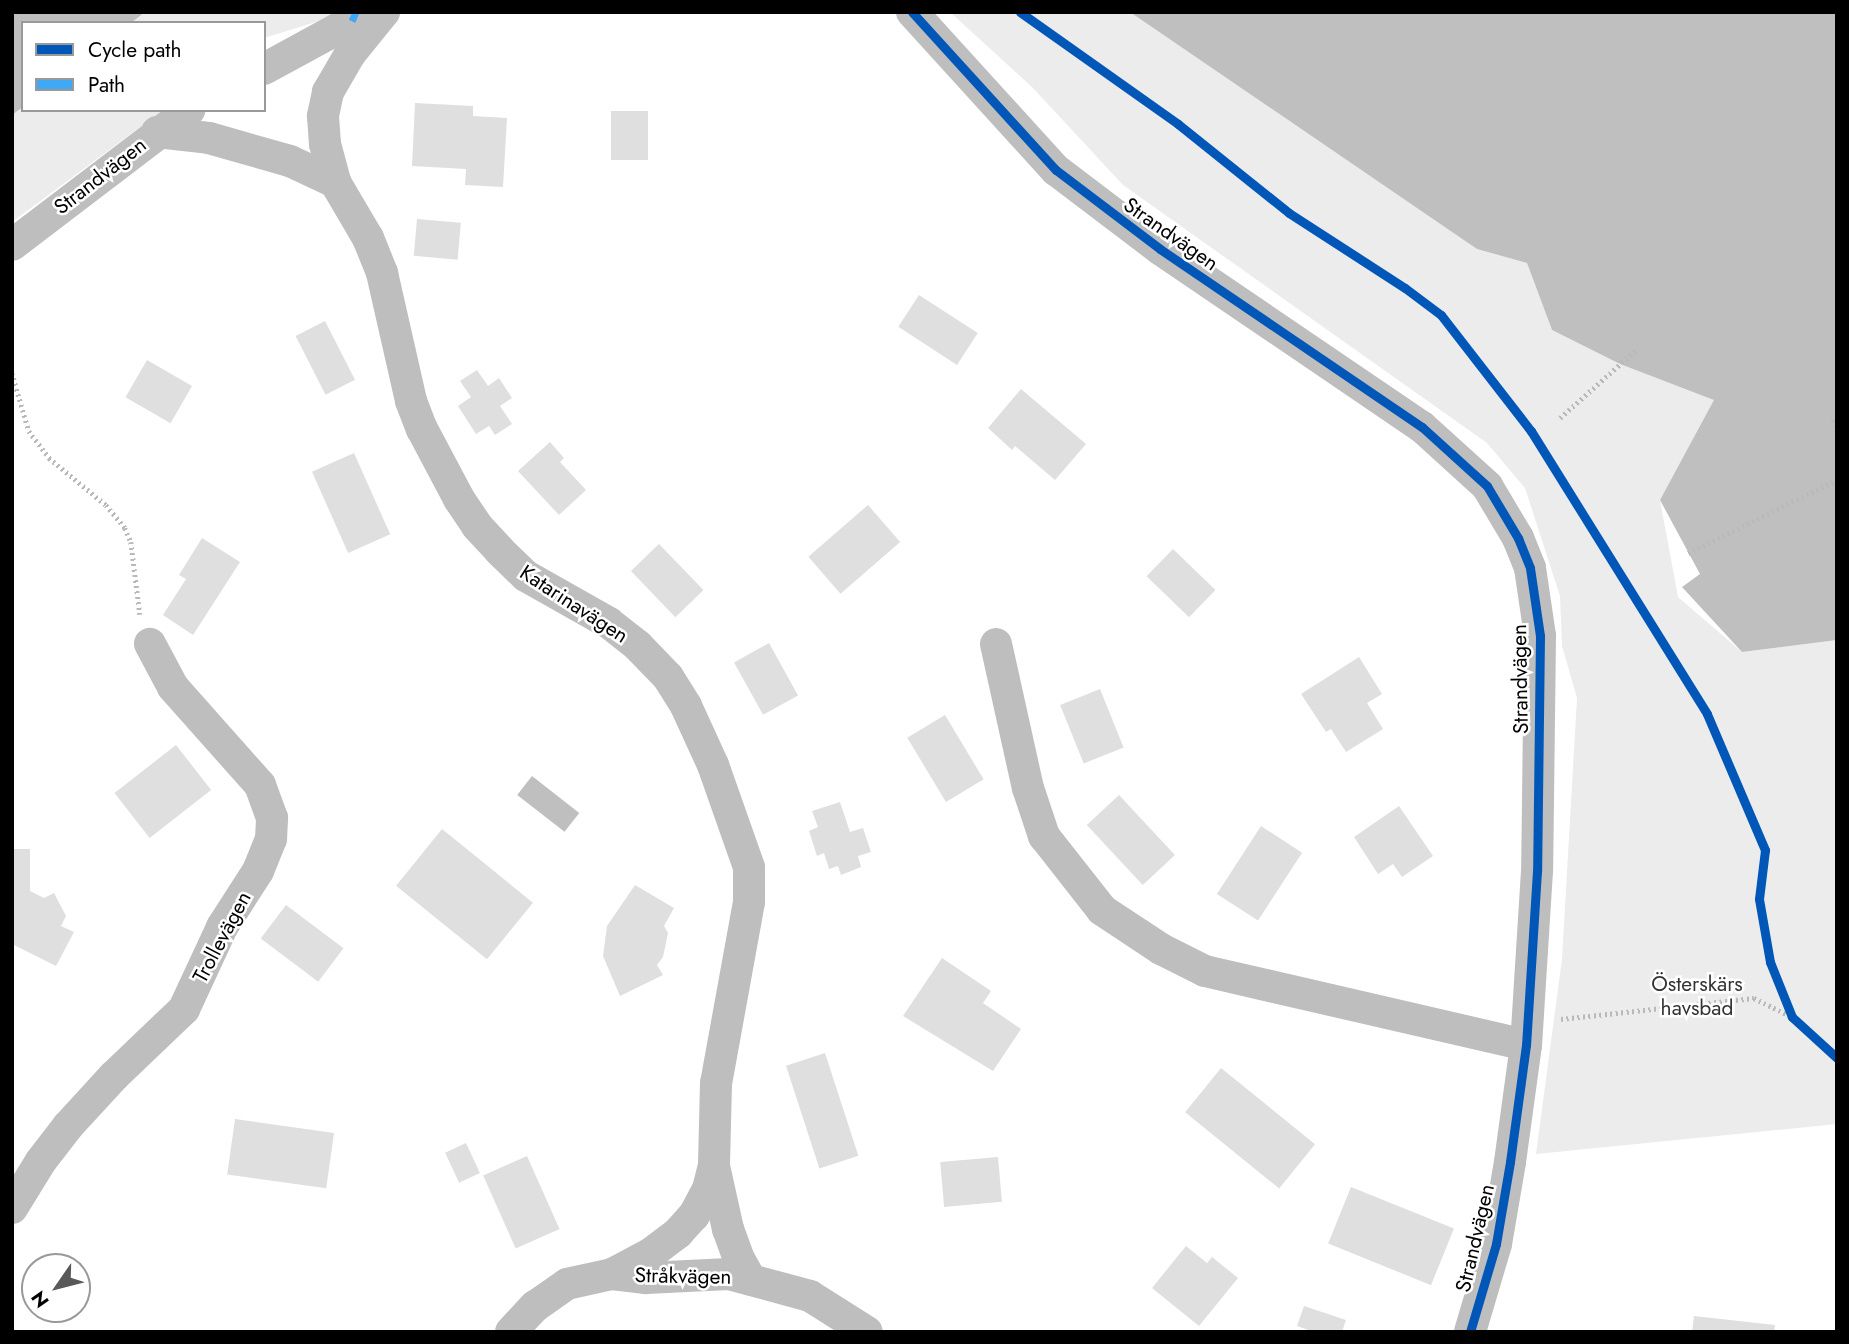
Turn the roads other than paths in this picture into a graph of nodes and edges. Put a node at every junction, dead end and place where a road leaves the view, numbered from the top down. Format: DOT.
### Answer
graph roads {
  1 [pos="384,12"];
  2 [pos="912,12"];
  3 [pos="266,68"];
  4 [pos="186,112"];
  5 [pos="157,132"];
  6 [pos="335,182"];
  7 [pos="12,245"];
  8 [pos="150,644"];
  9 [pos="996,644"];
  10 [pos="1526,1033"];
  11 [pos="714,1165"];
  12 [pos="12,1208"];
  13 [pos="612,1274"];
  14 [pos="751,1280"];
  15 [pos="511,1332"];
  16 [pos="867,1332"];
  17 [pos="1470,1332"];
  1 -- 3 [label="street"];
  1 -- 6 [label="street, Katarinavägen"];
  2 -- 10 [label="street, Strandvägen"];
  4 -- 5 [label="street, Strandvägen"];
  5 -- 6 [label="street"];
  5 -- 7 [label="street, Strandvägen"];
  6 -- 11 [label="street, Katarinavägen"];
  8 -- 12 [label="street, Trollevägen"];
  9 -- 10 [label="street"];
  10 -- 17 [label="street, Strandvägen"];
  11 -- 13 [label="street, Katarinavägen"];
  11 -- 14 [label="street, Katarinavägen"];
  13 -- 14 [label="street, Stråkvägen"];
  13 -- 15 [label="street, Katarinavägen"];
  14 -- 16 [label="street, Stråkvägen"];
}
